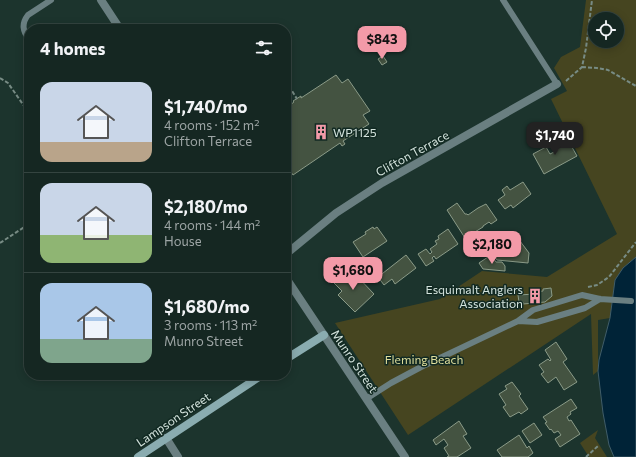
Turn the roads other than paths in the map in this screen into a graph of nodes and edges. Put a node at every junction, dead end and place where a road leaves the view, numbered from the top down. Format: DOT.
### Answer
graph roads {
  1 [pos="51,0"];
  2 [pos="101,0"];
  3 [pos="503,0"];
  4 [pos="24,24"];
  5 [pos="117,24"];
  6 [pos="557,84"];
  7 [pos="291,250"];
  8 [pos="291,286"];
  9 [pos="600,300"];
  10 [pos="631,301"];
  11 [pos="518,321"];
  12 [pos="324,335"];
  13 [pos="291,356"];
  14 [pos="254,380"];
  15 [pos="366,399"];
  16 [pos="166,438"];
  17 [pos="138,457"];
  18 [pos="178,457"];
  19 [pos="405,457"];
  1 -- 4 [label="lane"];
  2 -- 5 [label="street"];
  3 -- 6 [label="lane"];
  6 -- 7 [label="street, Clifton Terrace"];
  8 -- 12 [label="street, Munro Street"];
  9 -- 10 [label="lane"];
  9 -- 11 [label="lane"];
  9 -- 11 [label="lane"];
  11 -- 15 [label="lane"];
  12 -- 13 [label="street"];
  12 -- 15 [label="street, Munro Street"];
  14 -- 16 [label="street, Lampson Street"];
  15 -- 19 [label="street, Munro Street"];
  16 -- 17 [label="street, Lampson Street"];
  16 -- 18 [label="street"];
}
